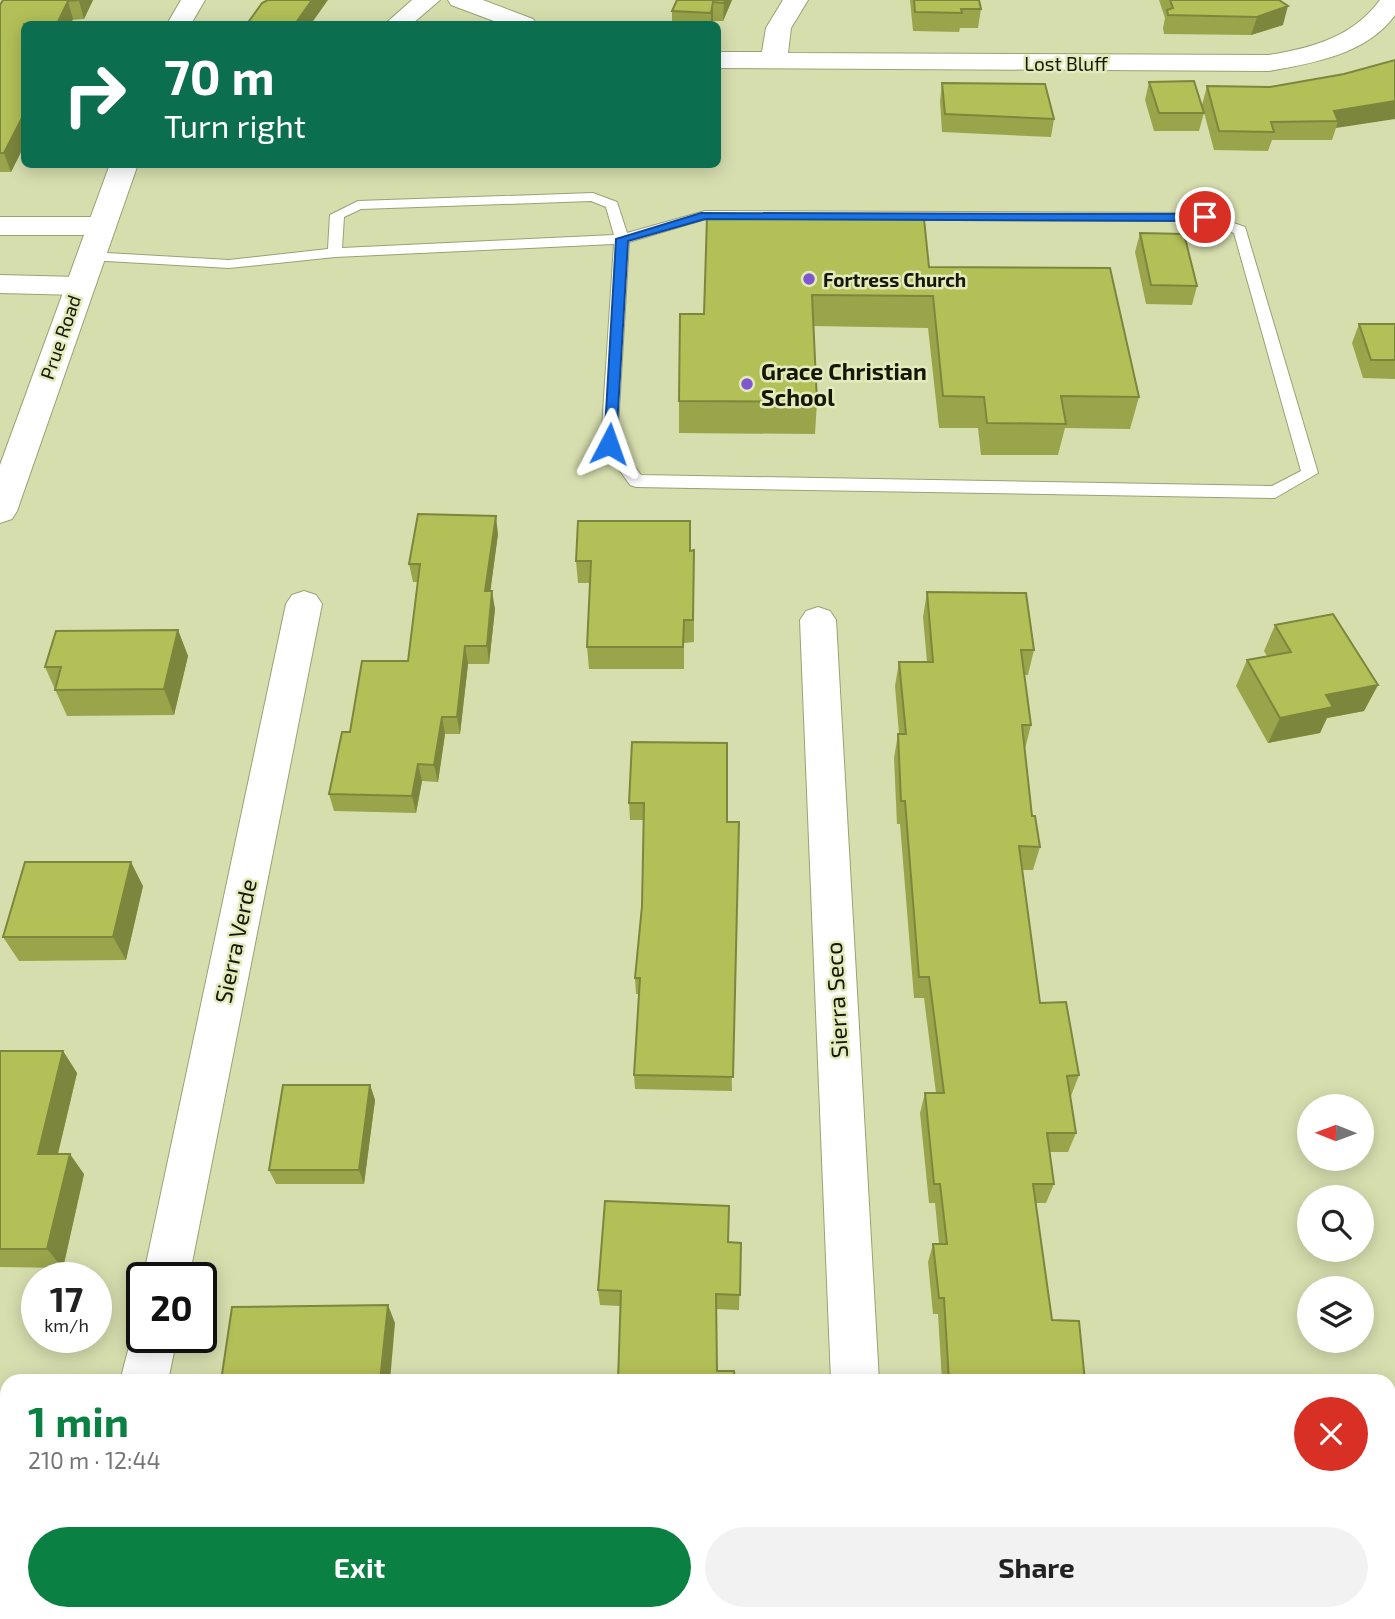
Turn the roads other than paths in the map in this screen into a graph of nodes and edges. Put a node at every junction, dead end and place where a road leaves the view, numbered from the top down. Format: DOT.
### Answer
graph roads {
  1 [pos="193,0"];
  2 [pos="428,0"];
  3 [pos="460,0"];
  4 [pos="796,0"];
  5 [pos="1392,0"];
  6 [pos="182,21"];
  7 [pos="401,21"];
  8 [pos="516,21"];
  9 [pos="721,60"];
  10 [pos="775,61"];
  11 [pos="122,168"];
  12 [pos="0,226"];
  13 [pos="100,226"];
  14 [pos="622,239"];
  15 [pos="335,253"];
  16 [pos="89,257"];
  17 [pos="0,284"];
  18 [pos="79,286"];
  19 [pos="0,512"];
  20 [pos="304,604"];
  21 [pos="818,620"];
  22 [pos="169,1262"];
  23 [pos="150,1353"];
  24 [pos="145,1374"];
  25 [pos="855,1374"];
  1 -- 6 [label="street"];
  2 -- 7 [label="street"];
  3 -- 8 [label="street"];
  4 -- 10 [label="street"];
  5 -- 10 [label="street, Lost Bluff"];
  9 -- 10 [label="street, Lost Bluff"];
  11 -- 13 [label="street, Prue Road"];
  12 -- 13 [label="street"];
  13 -- 16 [label="street, Prue Road"];
  14 -- 14 [label="lane"];
  14 -- 15 [label="lane"];
  14 -- 15 [label="lane"];
  15 -- 16 [label="lane"];
  16 -- 18 [label="street, Prue Road"];
  17 -- 18 [label="street"];
  18 -- 19 [label="street, Prue Road"];
  20 -- 22 [label="street, Sierra Verde"];
  21 -- 25 [label="street, Sierra Seco"];
  23 -- 24 [label="street"];
}
